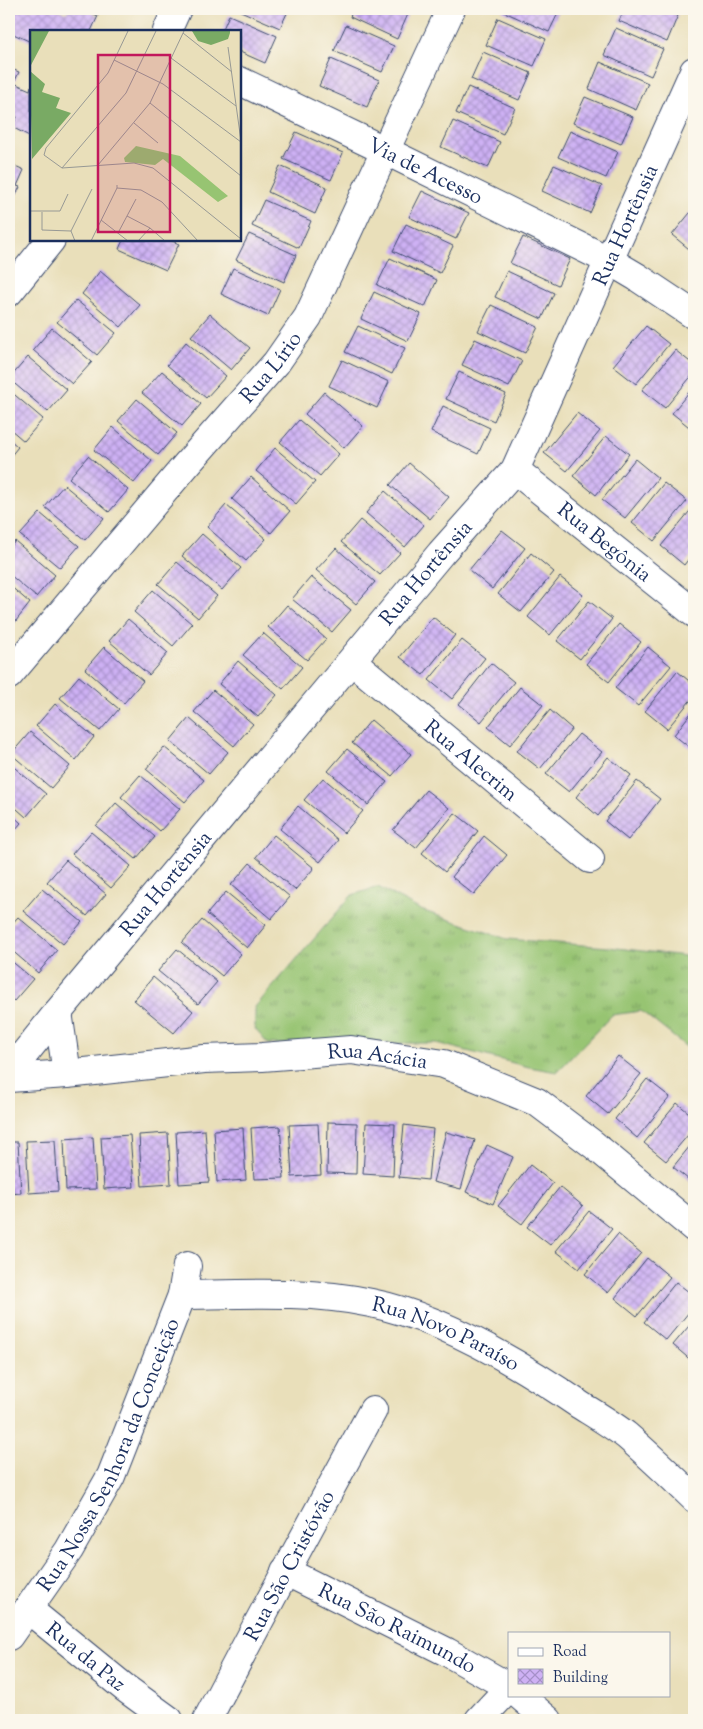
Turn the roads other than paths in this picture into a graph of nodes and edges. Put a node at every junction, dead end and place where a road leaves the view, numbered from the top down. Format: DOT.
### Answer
graph roads {
  1 [pos="177,9"];
  2 [pos="451,9"];
  3 [pos="167,30"];
  4 [pos="694,71"];
  5 [pos="241,81"];
  6 [pos="386,151"];
  7 [pos="51,241"];
  8 [pos="610,261"];
  9 [pos="9,292"];
  10 [pos="694,315"];
  11 [pos="515,470"];
  12 [pos="694,613"];
  13 [pos="352,661"];
  14 [pos="9,675"];
  15 [pos="590,859"];
  16 [pos="58,1012"];
  17 [pos="9,1073"];
  18 [pos="67,1074"];
  19 [pos="9,1078"];
  20 [pos="694,1228"];
  21 [pos="187,1266"];
  22 [pos="182,1295"];
  23 [pos="373,1410"];
  24 [pos="694,1498"];
  25 [pos="285,1571"];
  26 [pos="28,1609"];
  27 [pos="9,1636"];
  28 [pos="508,1686"];
  29 [pos="508,1688"];
  30 [pos="520,1696"];
  31 [pos="169,1720"];
  32 [pos="207,1720"];
  33 [pos="479,1720"];
  34 [pos="548,1720"];
  1 -- 3 [label="street"];
  2 -- 6 [label="street, Rua Lírio"];
  4 -- 8 [label="street, Rua Hortênsia"];
  5 -- 6 [label="street, Via de Acesso"];
  6 -- 8 [label="street, Via de Acesso"];
  6 -- 14 [label="street, Rua Lírio"];
  7 -- 9 [label="street"];
  8 -- 10 [label="street, Via de Acesso"];
  8 -- 11 [label="street, Rua Hortênsia"];
  11 -- 12 [label="street, Rua Begônia"];
  11 -- 13 [label="street, Rua Hortênsia"];
  13 -- 15 [label="street, Rua Alecrim"];
  13 -- 16 [label="street, Rua Hortênsia"];
  16 -- 17 [label="street, Rua Hortênsia"];
  16 -- 18 [label="street"];
  18 -- 19 [label="street, Rua Acácia"];
  18 -- 20 [label="street, Rua Acácia"];
  21 -- 22 [label="street"];
  22 -- 24 [label="street, Rua Novo Paraíso"];
  22 -- 26 [label="street, Rua Nossa Senhora da Conceição"];
  23 -- 25 [label="street, Rua São Cristóvão"];
  25 -- 28 [label="street, Rua São Raimundo"];
  25 -- 32 [label="street, Rua São Cristóvão"];
  26 -- 27 [label="street, Rua Nossa Senhora da Conceição"];
  26 -- 31 [label="street, Rua da Paz"];
  29 -- 33 [label="street"];
  30 -- 34 [label="street"];
}
